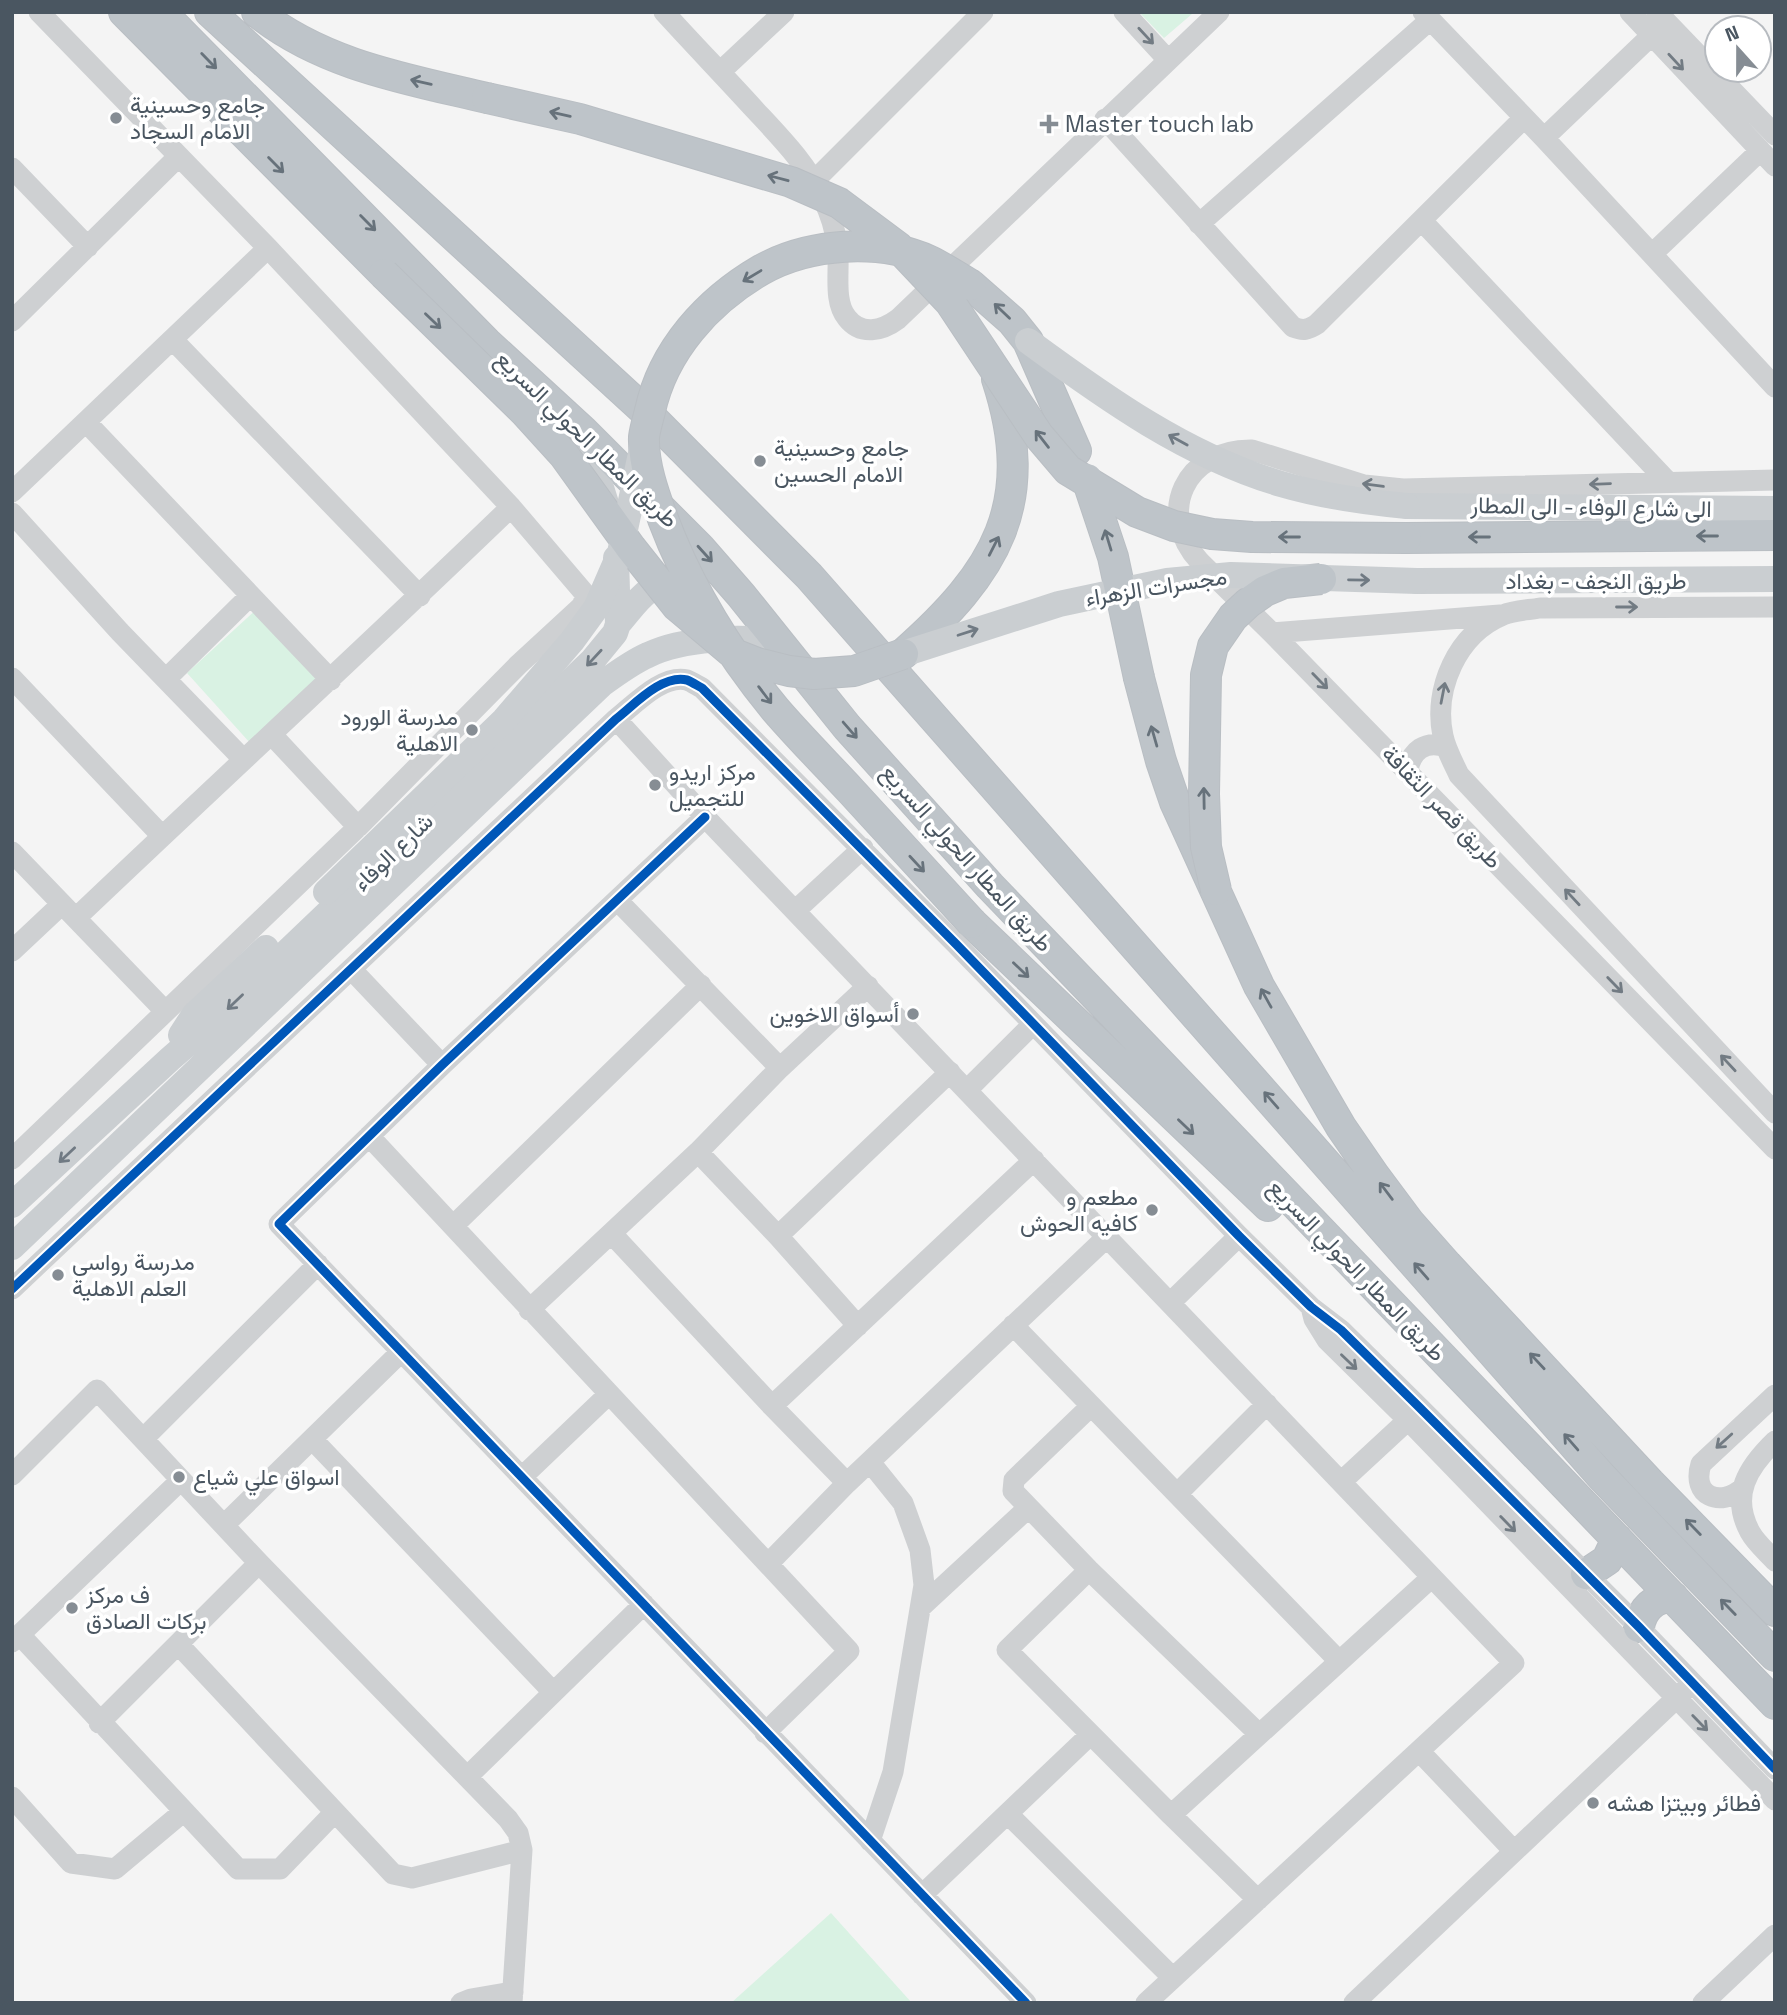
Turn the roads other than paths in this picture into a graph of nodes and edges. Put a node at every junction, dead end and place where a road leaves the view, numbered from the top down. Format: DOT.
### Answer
graph roads {
  1 [pos="39,12"];
  2 [pos="124,12"];
  3 [pos="161,12"];
  4 [pos="210,12"];
  5 [pos="257,12"];
  6 [pos="664,12"];
  7 [pos="784,12"];
  8 [pos="983,12"];
  9 [pos="1124,12"];
  10 [pos="1630,12"];
  11 [pos="1657,12"];
  12 [pos="1212,15"];
  13 [pos="1427,16"];
  14 [pos="1651,35"];
  15 [pos="1168,60"];
  16 [pos="720,72"];
  17 [pos="1105,119"];
  18 [pos="1523,119"];
  19 [pos="1775,135"];
  20 [pos="1544,138"];
  21 [pos="178,157"];
  22 [pos="1767,158"];
  23 [pos="12,168"];
  24 [pos="814,181"];
  25 [pos="1422,221"];
  26 [pos="1199,224"];
  27 [pos="88,247"];
  28 [pos="268,248"];
  29 [pos="1652,254"];
  30 [pos="12,321"];
  31 [pos="173,340"];
  32 [pos="1028,341"];
  33 [pos="992,362"];
  34 [pos="1775,387"];
  35 [pos="86,422"];
  36 [pos="583,431"];
  37 [pos="645,437"];
  38 [pos="1775,481"];
  39 [pos="1668,482"];
  40 [pos="12,492"];
  41 [pos="511,508"];
  42 [pos="1775,509"];
  43 [pos="12,513"];
  44 [pos="1775,536"];
  45 [pos="1321,579"];
  46 [pos="1775,579"];
  47 [pos="1417,581"];
  48 [pos="250,596"];
  49 [pos="420,596"];
  50 [pos="1775,607"];
  51 [pos="1504,614"];
  52 [pos="618,624"];
  53 [pos="1272,633"];
  54 [pos="779,642"];
  55 [pos="652,653"];
  56 [pos="734,654"];
  57 [pos="903,654"];
  58 [pos="12,678"];
  59 [pos="166,679"];
  60 [pos="331,680"];
  61 [pos="617,719"];
  62 [pos="272,735"];
  63 [pos="1446,747"];
  64 [pos="243,759"];
  65 [pos="1408,772"];
  66 [pos="705,817"];
  67 [pos="358,827"];
  68 [pos="162,836"];
  69 [pos="863,848"];
  70 [pos="12,852"];
  71 [pos="1216,890"];
  72 [pos="617,900"];
  73 [pos="69,911"];
  74 [pos="796,911"];
  75 [pos="12,951"];
  76 [pos="352,970"];
  77 [pos="701,985"];
  78 [pos="868,986"];
  79 [pos="165,1012"];
  80 [pos="1033,1024"];
  81 [pos="170,1059"];
  82 [pos="442,1065"];
  83 [pos="780,1068"];
  84 [pos="950,1072"];
  85 [pos="967,1090"];
  86 [pos="1775,1112"];
  87 [pos="369,1136"];
  88 [pos="1775,1149"];
  89 [pos="698,1152"];
  90 [pos="12,1159"];
  91 [pos="1034,1160"];
  92 [pos="12,1205"];
  93 [pos="47,1215"];
  94 [pos="454,1225"];
  95 [pos="612,1234"];
  96 [pos="778,1236"];
  97 [pos="1239,1236"];
  98 [pos="1107,1237"];
  99 [pos="12,1247"];
  100 [pos="318,1264"];
  101 [pos="12,1289"];
  102 [pos="1170,1303"];
  103 [pos="1311,1307"];
  104 [pos="529,1310"];
  105 [pos="1013,1325"];
  106 [pos="859,1326"];
  107 [pos="401,1352"];
  108 [pos="1466,1382"];
  109 [pos="609,1394"];
  110 [pos="1775,1395"];
  111 [pos="1267,1404"];
  112 [pos="772,1406"];
  113 [pos="1091,1406"];
  114 [pos="1408,1420"];
  115 [pos="143,1439"];
  116 [pos="312,1439"];
  117 [pos="1775,1441"];
  118 [pos="870,1462"];
  119 [pos="14,1472"];
  120 [pos="522,1477"];
  121 [pos="181,1479"];
  122 [pos="1341,1482"];
  123 [pos="847,1483"];
  124 [pos="1743,1488"];
  125 [pos="1177,1494"];
  126 [pos="1028,1508"];
  127 [pos="224,1525"];
  128 [pos="1617,1539"];
  129 [pos="1775,1561"];
  130 [pos="259,1563"];
  131 [pos="768,1564"];
  132 [pos="1089,1570"];
  133 [pos="1586,1574"];
  134 [pos="1432,1577"];
  135 [pos="1673,1597"];
  136 [pos="644,1604"];
  137 [pos="921,1607"];
  138 [pos="1775,1611"];
  139 [pos="1639,1627"];
  140 [pos="16,1639"];
  141 [pos="178,1644"];
  142 [pos="1775,1656"];
  143 [pos="1339,1661"];
  144 [pos="1693,1683"];
  145 [pos="553,1692"];
  146 [pos="1676,1699"];
  147 [pos="1775,1704"];
  148 [pos="99,1723"];
  149 [pos="765,1733"];
  150 [pos="1259,1734"];
  151 [pos="1090,1735"];
  152 [pos="1420,1752"];
  153 [pos="1775,1769"];
  154 [pos="467,1777"];
  155 [pos="1775,1800"];
  156 [pos="15,1805"];
  157 [pos="183,1812"];
  158 [pos="335,1812"];
  159 [pos="1008,1814"];
  160 [pos="1171,1815"];
  161 [pos="870,1841"];
  162 [pos="522,1850"];
  163 [pos="1514,1851"];
  164 [pos="922,1895"];
  165 [pos="1258,1900"];
  166 [pos="1775,1935"];
  167 [pos="1173,1978"];
  168 [pos="512,1997"];
  169 [pos="461,2003"];
  170 [pos="1026,2003"];
  171 [pos="1146,2003"];
  172 [pos="1354,2003"];
  173 [pos="1703,2003"];
  1 -- 21 [label="street"];
  2 -- 56 [label="highway, one-way, bridge"];
  3 -- 36 [label="highway, طريق المطار الحولي السريع, one-way"];
  142 -- 4 [label="highway, طريق المطار الحولي السريع, one-way"];
  33 -- 5 [label="highway, one-way, bridge"];
  6 -- 16 [label="street"];
  7 -- 16 [label="street"];
  8 -- 24 [label="street"];
  9 -- 15 [label="street, one-way"];
  10 -- 14 [label="street"];
  11 -- 19 [label="street"];
  12 -- 15 [label="street"];
  13 -- 18 [label="street"];
  13 -- 26 [label="street"];
  14 -- 20 [label="street"];
  14 -- 22 [label="street, one-way"];
  15 -- 17 [label="street"];
  16 -- 24 [label="street"];
  17 -- 24 [label="street"];
  17 -- 26 [label="street"];
  18 -- 20 [label="street"];
  18 -- 25 [label="street"];
  20 -- 29 [label="street"];
  21 -- 27 [label="street"];
  21 -- 28 [label="street"];
  22 -- 29 [label="street"];
  23 -- 27 [label="street"];
  25 -- 26 [label="street"];
  25 -- 39 [label="street"];
  27 -- 30 [label="street"];
  28 -- 31 [label="street"];
  28 -- 41 [label="street"];
  29 -- 34 [label="street"];
  31 -- 35 [label="street"];
  31 -- 49 [label="street"];
  32 -- 37 [label="highway, one-way, bridge"];
  42 -- 32 [label="main road, الى شارع الوفاء - الى المطار, one-way, bridge"];
  71 -- 32 [label="highway, one-way, bridge"];
  44 -- 33 [label="highway, one-way, bridge"];
  57 -- 33 [label="highway, one-way, bridge"];
  35 -- 40 [label="street"];
  35 -- 48 [label="street"];
  36 -- 52 [label="main road"];
  36 -- 54 [label="highway, طريق المطار الحولي السريع, one-way"];
  37 -- 81 [label="main road, bridge"];
  37 -- 108 [label="highway, one-way, bridge"];
  38 -- 39 [label="street"];
  39 -- 53 [label="street, one-way"];
  41 -- 49 [label="street"];
  41 -- 67 [label="street"];
  43 -- 59 [label="street"];
  45 -- 47 [label="main road, مجسرات الزهراء, one-way, bridge"];
  57 -- 45 [label="main road, مجسرات الزهراء, one-way, bridge"];
  71 -- 45 [label="highway, one-way, bridge"];
  46 -- 47 [label="main road, طريق النجف - بغداد"];
  48 -- 59 [label="street"];
  48 -- 60 [label="street"];
  49 -- 60 [label="street"];
  51 -- 50 [label="street, طريق قصر الثقافة, one-way"];
  51 -- 53 [label="street, طريق قصر الثقافة"];
  63 -- 51 [label="street, طريق قصر الثقافة, one-way"];
  52 -- 55 [label="main road, شارع الوفاء"];
  52 -- 81 [label="main road, شارع الوفاء, one-way"];
  53 -- 65 [label="street, طريق قصر الثقافة, one-way"];
  54 -- 55 [label="main road, شارع الوفاء"];
  54 -- 108 [label="highway, طريق المطار الحولي السريع, one-way"];
  55 -- 93 [label="main road, شارع الوفاء"];
  56 -- 57 [label="highway, bridge"];
  56 -- 93 [label="main road"];
  58 -- 68 [label="street"];
  59 -- 64 [label="street"];
  60 -- 62 [label="street"];
  61 -- 66 [label="street"];
  61 -- 69 [label="street"];
  61 -- 76 [label="street"];
  62 -- 64 [label="street"];
  62 -- 67 [label="street"];
  63 -- 65 [label="street"];
  86 -- 63 [label="street, طريق قصر الثقافة, one-way"];
  64 -- 68 [label="street"];
  65 -- 88 [label="street, طريق قصر الثقافة, one-way"];
  66 -- 72 [label="street"];
  66 -- 74 [label="street"];
  67 -- 79 [label="street"];
  68 -- 73 [label="street"];
  69 -- 74 [label="street"];
  69 -- 80 [label="street"];
  70 -- 73 [label="street"];
  138 -- 71 [label="highway, one-way"];
  72 -- 77 [label="street"];
  72 -- 82 [label="street"];
  73 -- 75 [label="street"];
  73 -- 79 [label="street"];
  74 -- 78 [label="street"];
  76 -- 82 [label="street"];
  76 -- 101 [label="street"];
  77 -- 83 [label="street"];
  77 -- 94 [label="street"];
  78 -- 83 [label="street"];
  78 -- 84 [label="street"];
  79 -- 90 [label="street"];
  80 -- 85 [label="street"];
  80 -- 97 [label="street"];
  81 -- 92 [label="main road, شارع الوفاء, one-way"];
  82 -- 87 [label="street"];
  83 -- 89 [label="street"];
  84 -- 85 [label="street"];
  84 -- 96 [label="street"];
  85 -- 91 [label="street"];
  87 -- 94 [label="street"];
  87 -- 100 [label="street"];
  89 -- 95 [label="street"];
  89 -- 96 [label="street"];
  91 -- 98 [label="street"];
  91 -- 106 [label="street"];
  93 -- 99 [label="main road, شارع الوفاء"];
  94 -- 104 [label="street"];
  95 -- 104 [label="street"];
  95 -- 112 [label="street"];
  96 -- 106 [label="street"];
  97 -- 102 [label="street"];
  97 -- 103 [label="street"];
  98 -- 102 [label="street"];
  98 -- 105 [label="street"];
  100 -- 107 [label="street"];
  100 -- 115 [label="street"];
  102 -- 111 [label="street"];
  103 -- 114 [label="street, one-way"];
  103 -- 133 [label="street"];
  104 -- 109 [label="street"];
  105 -- 113 [label="street"];
  105 -- 118 [label="street"];
  106 -- 112 [label="street"];
  107 -- 116 [label="street"];
  107 -- 120 [label="street"];
  108 -- 128 [label="highway, طريق المطار الحولي السريع"];
  109 -- 120 [label="street"];
  109 -- 131 [label="street"];
  110 -- 124 [label="street, one-way"];
  111 -- 122 [label="street"];
  111 -- 125 [label="street"];
  112 -- 123 [label="street"];
  113 -- 125 [label="street"];
  113 -- 126 [label="street"];
  114 -- 122 [label="street"];
  114 -- 146 [label="street, one-way"];
  115 -- 119 [label="street"];
  115 -- 121 [label="street"];
  116 -- 127 [label="street"];
  116 -- 145 [label="street"];
  117 -- 124 [label="street"];
  118 -- 123 [label="street"];
  118 -- 137 [label="street"];
  120 -- 136 [label="street"];
  121 -- 127 [label="street"];
  121 -- 140 [label="street"];
  122 -- 134 [label="street"];
  123 -- 131 [label="street"];
  124 -- 129 [label="street"];
  125 -- 143 [label="street"];
  126 -- 132 [label="street"];
  126 -- 137 [label="street"];
  127 -- 130 [label="street"];
  128 -- 133 [label="highway"];
  128 -- 135 [label="highway, طريق المطار الحولي السريع"];
  130 -- 141 [label="street"];
  130 -- 154 [label="street"];
  131 -- 149 [label="street"];
  132 -- 150 [label="street"];
  132 -- 151 [label="street"];
  133 -- 139 [label="street"];
  134 -- 143 [label="street"];
  134 -- 152 [label="street"];
  135 -- 139 [label="highway"];
  135 -- 147 [label="highway, طريق المطار الحولي السريع"];
  136 -- 145 [label="street"];
  136 -- 149 [label="street"];
  137 -- 161 [label="street"];
  139 -- 144 [label="street"];
  140 -- 148 [label="street"];
  141 -- 148 [label="street"];
  141 -- 158 [label="street"];
  143 -- 150 [label="street"];
  144 -- 146 [label="street"];
  144 -- 153 [label="street"];
  145 -- 154 [label="street"];
  146 -- 155 [label="street, one-way"];
  146 -- 163 [label="street"];
  148 -- 157 [label="street"];
  149 -- 161 [label="street"];
  150 -- 160 [label="street"];
  151 -- 159 [label="street"];
  151 -- 160 [label="street"];
  152 -- 163 [label="street"];
  152 -- 165 [label="street"];
  154 -- 162 [label="street"];
  156 -- 157 [label="street"];
  157 -- 158 [label="street"];
  158 -- 162 [label="street"];
  159 -- 164 [label="street"];
  159 -- 167 [label="street"];
  160 -- 165 [label="street"];
  161 -- 164 [label="street"];
  162 -- 168 [label="street"];
  163 -- 172 [label="street"];
  164 -- 170 [label="street"];
  165 -- 167 [label="street"];
  166 -- 173 [label="street"];
  167 -- 171 [label="street"];
  168 -- 169 [label="street"];
}
